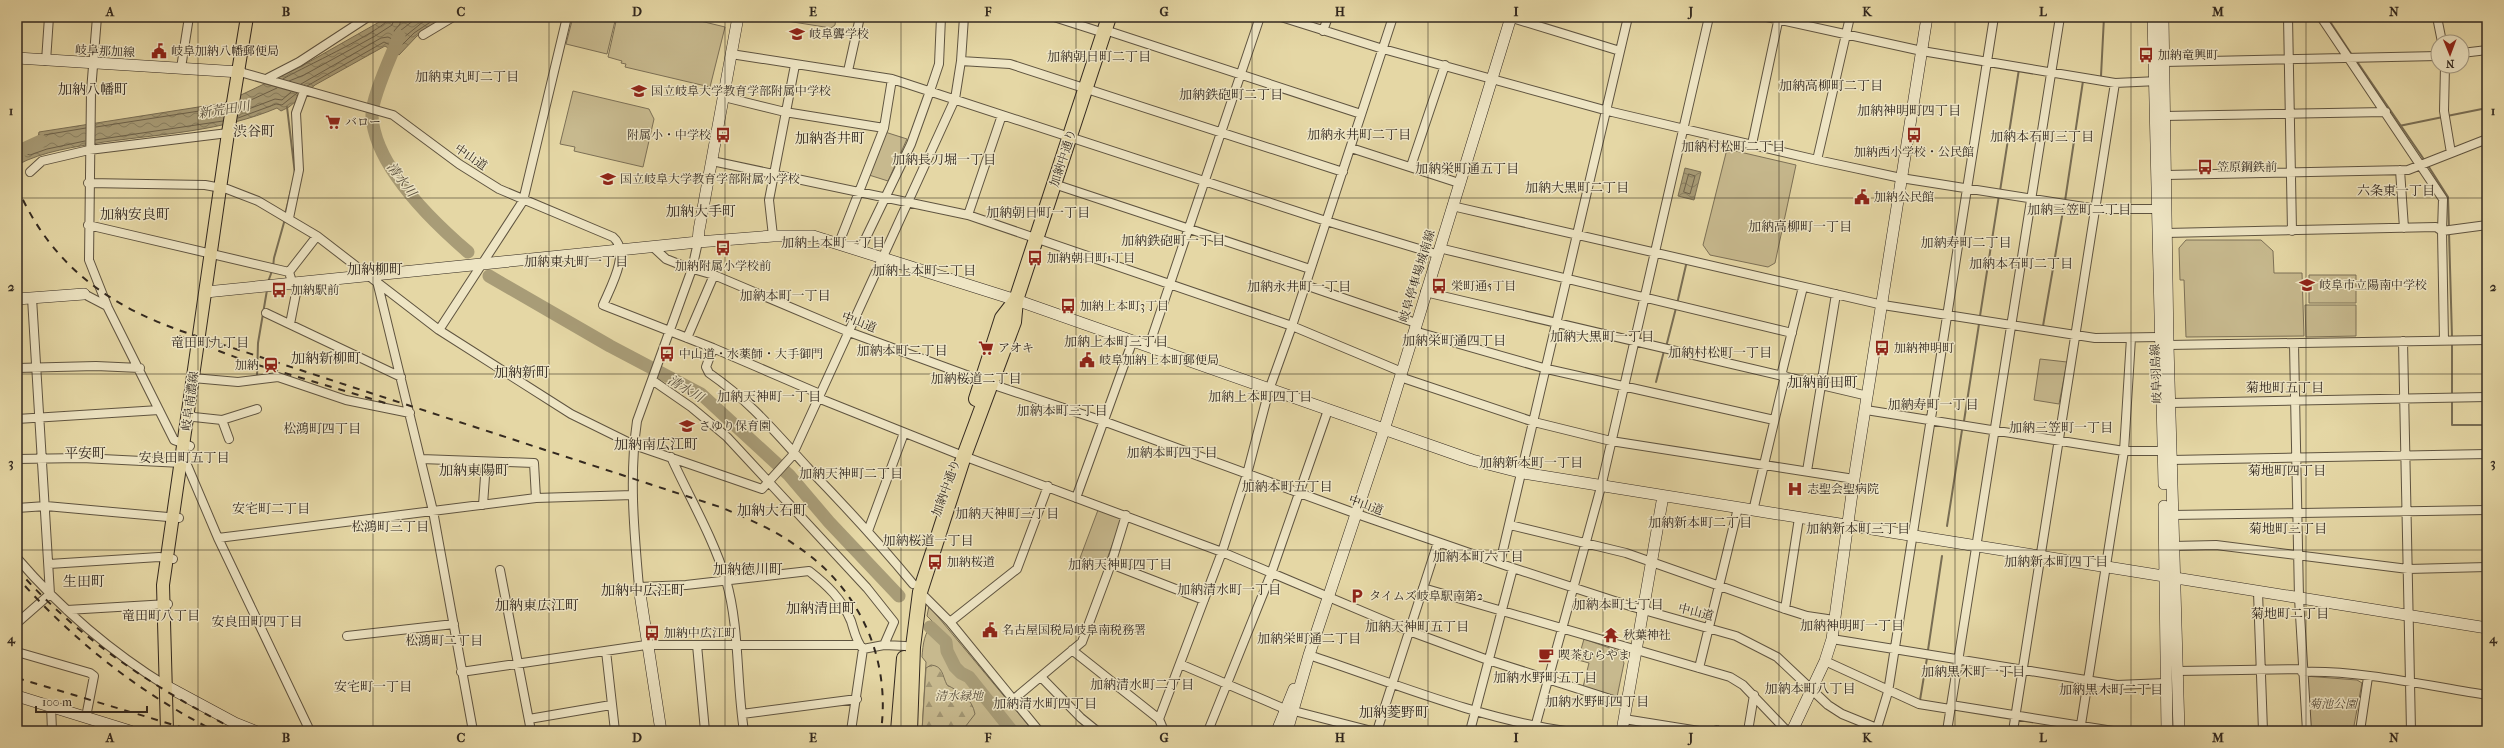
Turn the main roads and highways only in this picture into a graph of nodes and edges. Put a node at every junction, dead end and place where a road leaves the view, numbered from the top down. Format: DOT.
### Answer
graph roads {
  1 [pos="247,17"];
  2 [pos="1106,27"];
  3 [pos="196,379"];
  4 [pos="187,445"];
  5 [pos="916,588"];
  6 [pos="168,686"];
  7 [pos="167,731"];
  8 [pos="173,731"];
  9 [pos="898,731"];
  10 [pos="910,731"];
  1 -- 3 [label="main road, 岐阜南濃線"];
  2 -- 5 [label="highway, 加納中通り"];
  3 -- 4 [label="main road, 岐阜南濃線"];
  3 -- 4 [label="main road, 岐阜南濃線"];
  4 -- 6 [label="main road, 岐阜南濃線"];
  5 -- 9 [label="highway, 加納中通り"];
  5 -- 10 [label="highway, 加納中通り"];
  6 -- 7 [label="main road, 岐阜南濃線"];
  6 -- 8 [label="main road, 岐阜南濃線"];
}
